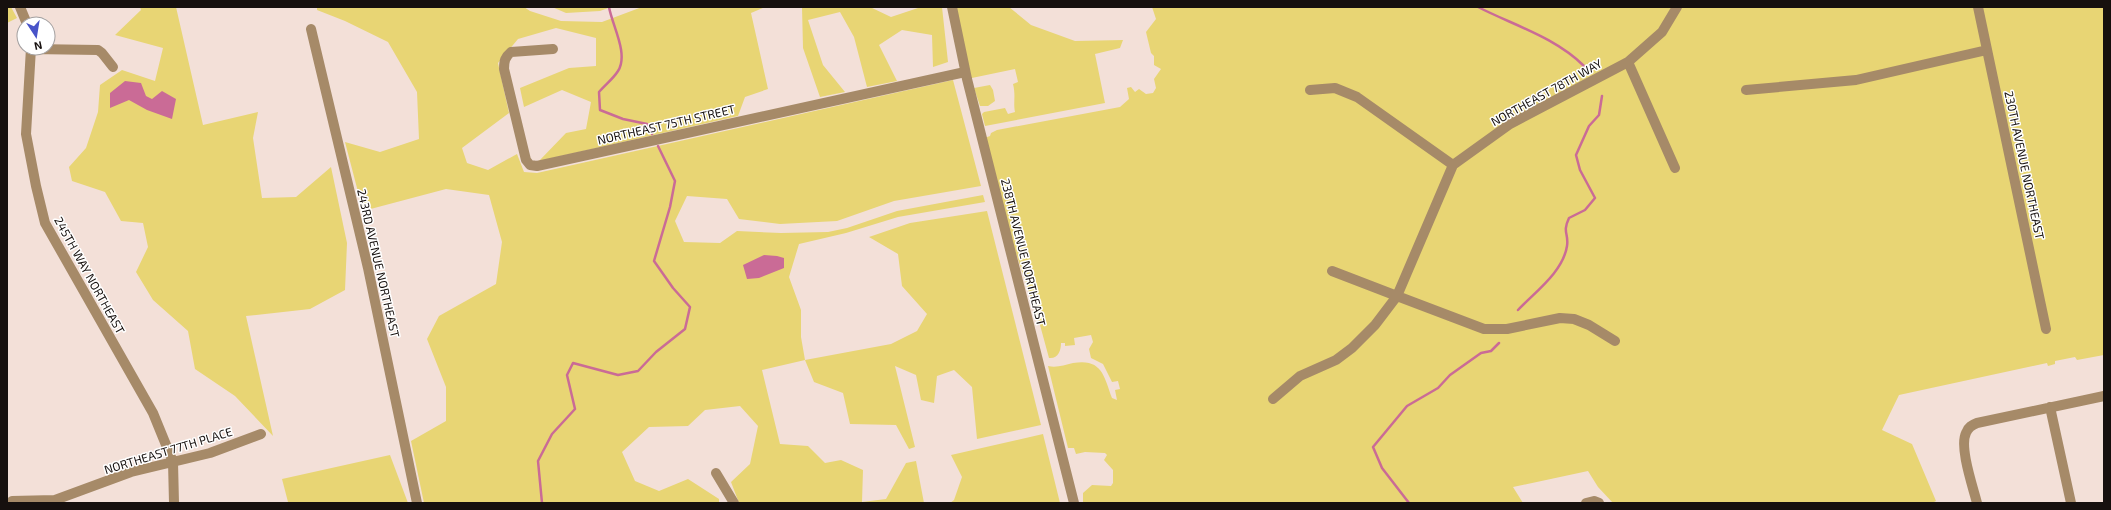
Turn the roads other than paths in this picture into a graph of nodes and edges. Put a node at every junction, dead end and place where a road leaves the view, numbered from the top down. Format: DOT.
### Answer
graph roads {
  1 [pos="952,7"];
  2 [pos="1677,7"];
  3 [pos="1978,7"];
  4 [pos="310,30"];
  5 [pos="56,49"];
  6 [pos="553,49"];
  7 [pos="1988,50"];
  8 [pos="32,56"];
  9 [pos="1628,62"];
  10 [pos="113,68"];
  11 [pos="965,72"];
  12 [pos="1310,90"];
  13 [pos="1746,90"];
  14 [pos="1453,165"];
  15 [pos="1675,168"];
  16 [pos="1332,271"];
  17 [pos="1397,296"];
  18 [pos="2046,329"];
  19 [pos="1615,341"];
  20 [pos="2104,396"];
  21 [pos="1273,399"];
  22 [pos="2050,407"];
  23 [pos="261,434"];
  24 [pos="173,462"];
  25 [pos="716,473"];
  26 [pos="12,501"];
  27 [pos="30,502"];
  28 [pos="174,503"];
  29 [pos="417,503"];
  30 [pos="734,503"];
  31 [pos="1074,503"];
  32 [pos="1586,503"];
  33 [pos="1599,503"];
  34 [pos="1977,503"];
  35 [pos="2071,503"];
  1 -- 11 [label="street, 238TH AVENUE NORTHEAST"];
  2 -- 9 [label="street, NORTHEAST 78TH WAY"];
  3 -- 7 [label="street, 230TH AVENUE NORTHEAST"];
  4 -- 29 [label="street, 243RD AVENUE NORTHEAST"];
  5 -- 10 [label="street"];
  6 -- 11 [label="street, NORTHEAST 75TH STREET"];
  7 -- 13 [label="street"];
  7 -- 18 [label="street, 230TH AVENUE NORTHEAST"];
  8 -- 24 [label="street, 245TH WAY NORTHEAST"];
  9 -- 14 [label="street, NORTHEAST 78TH WAY"];
  9 -- 15 [label="street"];
  11 -- 31 [label="street, 238TH AVENUE NORTHEAST"];
  12 -- 14 [label="street"];
  14 -- 17 [label="street"];
  16 -- 17 [label="street"];
  17 -- 19 [label="street"];
  17 -- 21 [label="street"];
  20 -- 22 [label="street"];
  22 -- 34 [label="street"];
  22 -- 35 [label="street"];
  23 -- 24 [label="street, NORTHEAST 77TH PLACE"];
  24 -- 27 [label="street, NORTHEAST 77TH PLACE"];
  24 -- 28 [label="street, 245TH WAY NORTHEAST"];
  25 -- 30 [label="street"];
  26 -- 27 [label="street, NORTHEAST 77TH PLACE"];
  32 -- 33 [label="street"];
}
